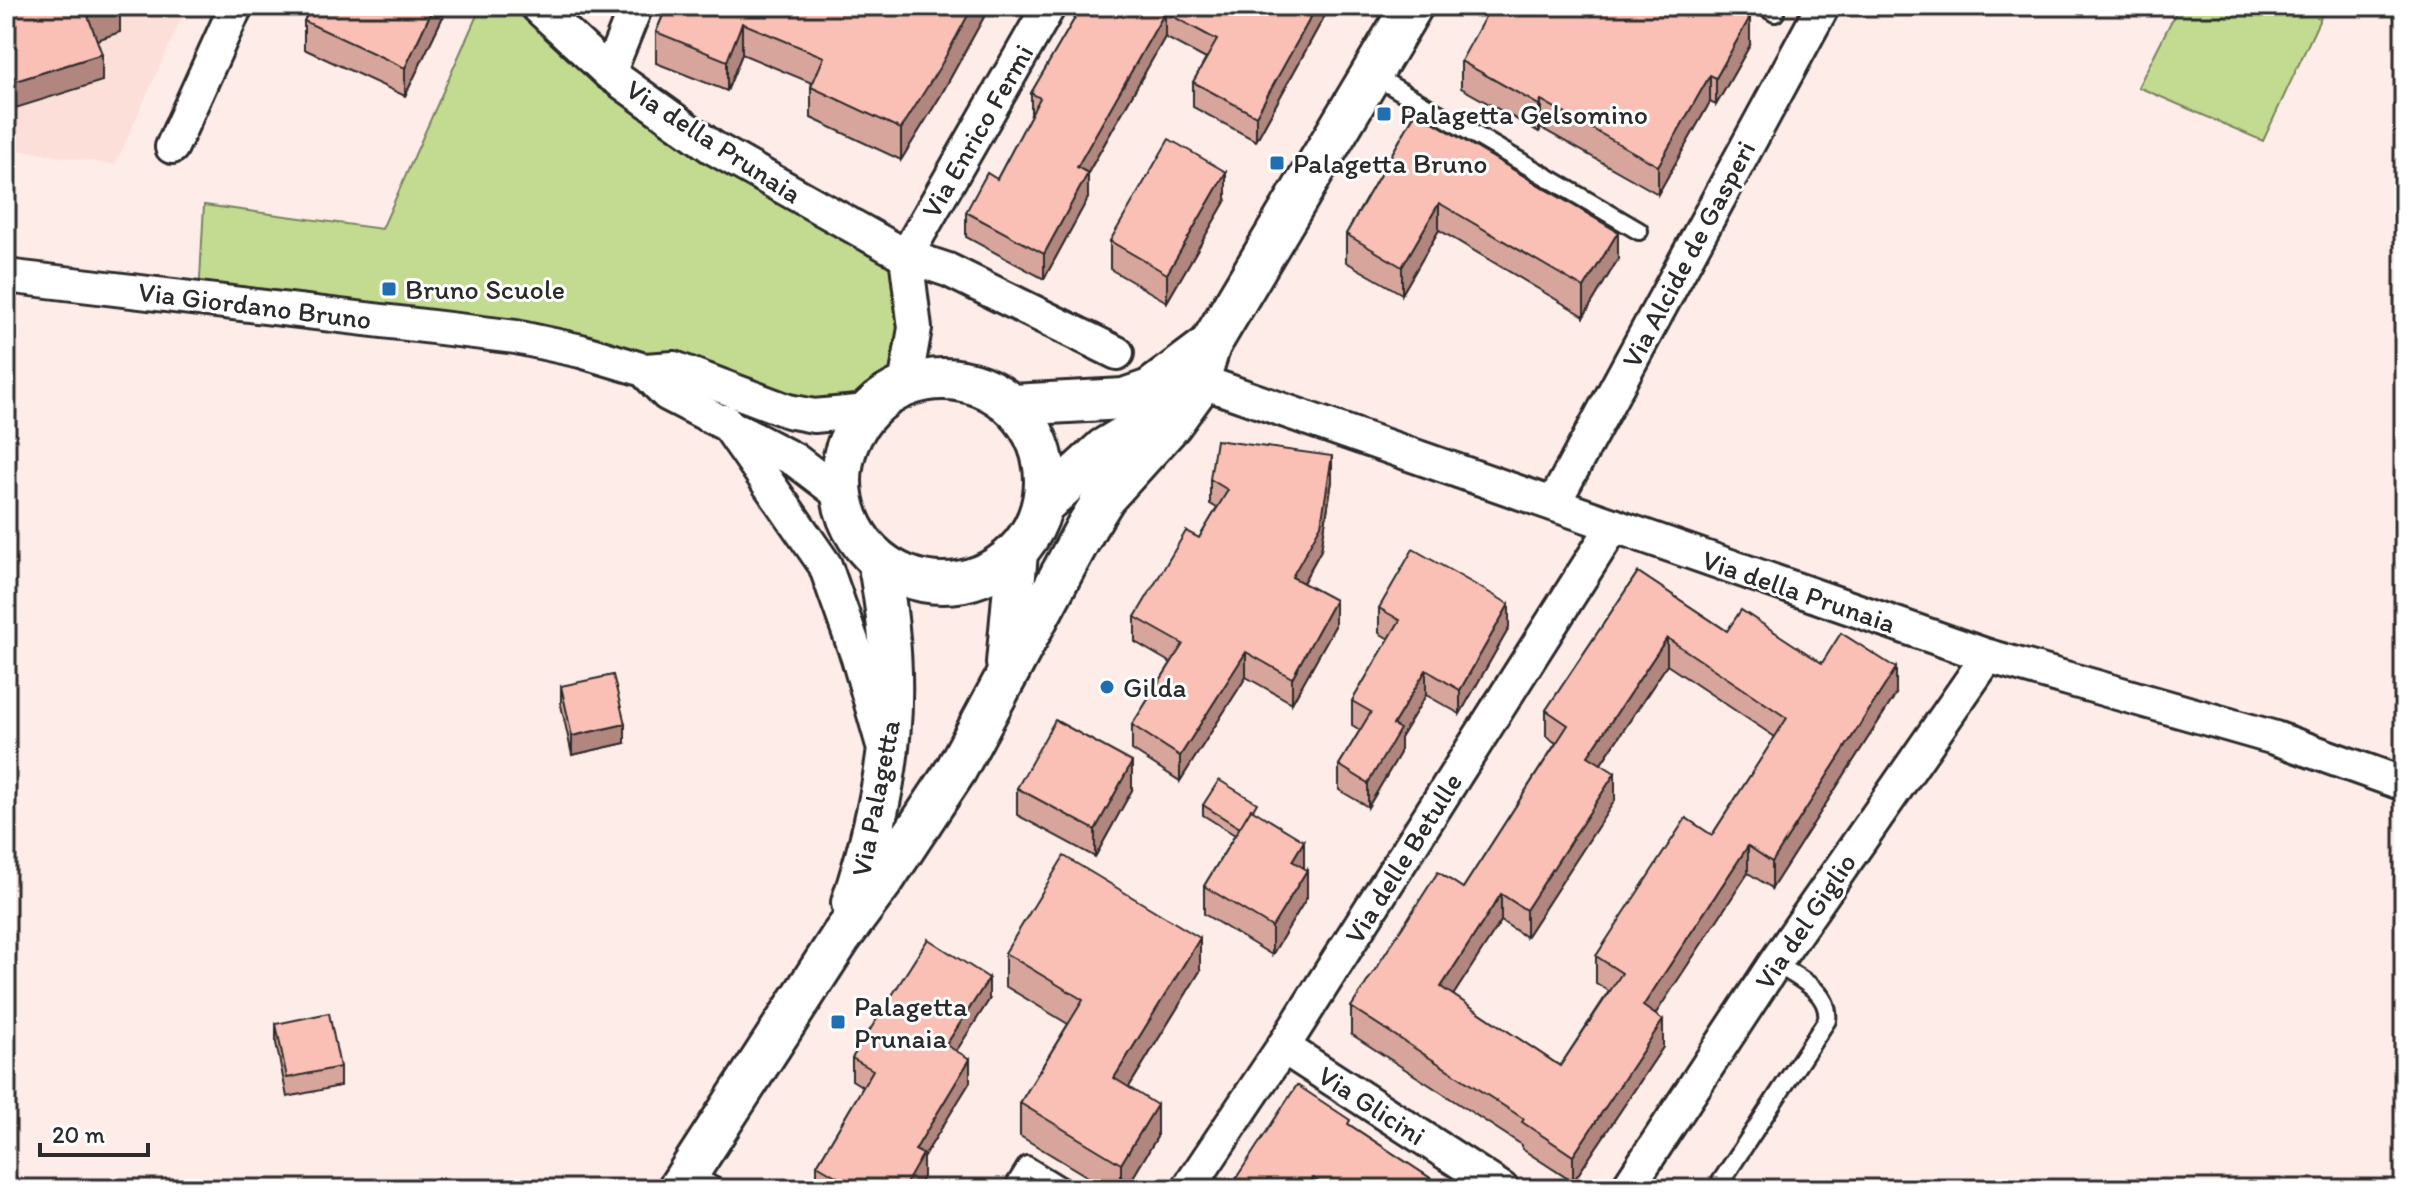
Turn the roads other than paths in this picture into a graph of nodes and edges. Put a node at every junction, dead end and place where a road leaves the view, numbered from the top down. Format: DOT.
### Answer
graph roads {
  1 [pos="236,6"];
  2 [pos="537,6"];
  3 [pos="636,6"];
  4 [pos="1049,6"];
  5 [pos="1412,6"];
  6 [pos="1823,6"];
  7 [pos="609,73"];
  8 [pos="1373,75"];
  9 [pos="172,147"];
  10 [pos="1639,231"];
  11 [pos="906,256"];
  12 [pos="6,276"];
  13 [pos="1117,353"];
  14 [pos="644,370"];
  15 [pos="1199,375"];
  16 [pos="905,385"];
  17 [pos="1012,405"];
  18 [pos="868,411"];
  19 [pos="725,421"];
  20 [pos="841,495"];
  21 [pos="1554,503"];
  22 [pos="1044,504"];
  23 [pos="1614,525"];
  24 [pos="1017,553"];
  25 [pos="878,561"];
  26 [pos="1988,656"];
  27 [pos="1005,683"];
  28 [pos="888,765"];
  29 [pos="2404,784"];
  30 [pos="841,937"];
  31 [pos="1775,963"];
  32 [pos="1283,1047"];
  33 [pos="695,1183"];
  34 [pos="1012,1189"];
  35 [pos="1066,1189"];
  36 [pos="1188,1189"];
  37 [pos="1502,1189"];
  38 [pos="1627,1189"];
  39 [pos="1716,1189"];
  1 -- 9 [label="street"];
  2 -- 7 [label="street, Via della Prunaia"];
  3 -- 7 [label="street"];
  4 -- 11 [label="street, Via Enrico Fermi"];
  5 -- 8 [label="street, Via Palagetta"];
  6 -- 21 [label="street, Via Alcide de Gasperi"];
  7 -- 11 [label="street, Via della Prunaia"];
  8 -- 10 [label="lane"];
  8 -- 15 [label="street, Via Palagetta"];
  11 -- 13 [label="street, Via della Prunaia"];
  11 -- 16 [label="street"];
  12 -- 14 [label="street, Via Giordano Bruno"];
  14 -- 18 [label="street, Via Giordano Bruno"];
  14 -- 19 [label="street, Via Giordano Bruno"];
  15 -- 17 [label="street, Via Palagetta"];
  15 -- 21 [label="street, Via della Prunaia"];
  15 -- 22 [label="street, Via Palagetta"];
  15 -- 27 [label="street, Via Palagetta"];
  16 -- 17 [label="street, Via Palagetta"];
  16 -- 18 [label="street, Via Palagetta"];
  17 -- 22 [label="street, Via Palagetta"];
  18 -- 20 [label="street, Via Palagetta"];
  19 -- 20 [label="street, Via Giordano Bruno"];
  19 -- 28 [label="street"];
  20 -- 25 [label="street, Via Palagetta"];
  21 -- 23 [label="street, Via della Prunaia"];
  22 -- 24 [label="street, Via Palagetta"];
  23 -- 26 [label="street, Via della Prunaia"];
  23 -- 32 [label="street, Via delle Betulle"];
  24 -- 25 [label="street, Via Palagetta"];
  24 -- 27 [label="street, Via Palagetta"];
  25 -- 28 [label="street, Via Palagetta"];
  26 -- 29 [label="street, Via della Prunaia"];
  26 -- 31 [label="street, Via del Giglio"];
  27 -- 30 [label="street, Via Palagetta"];
  28 -- 30 [label="street, Via Palagetta"];
  30 -- 33 [label="street, Via Palagetta"];
  31 -- 38 [label="street, Via del Giglio"];
  31 -- 39 [label="lane"];
  32 -- 36 [label="street, Via delle Betulle"];
  32 -- 37 [label="street, Via Glicini"];
  34 -- 35 [label="lane"];
}
